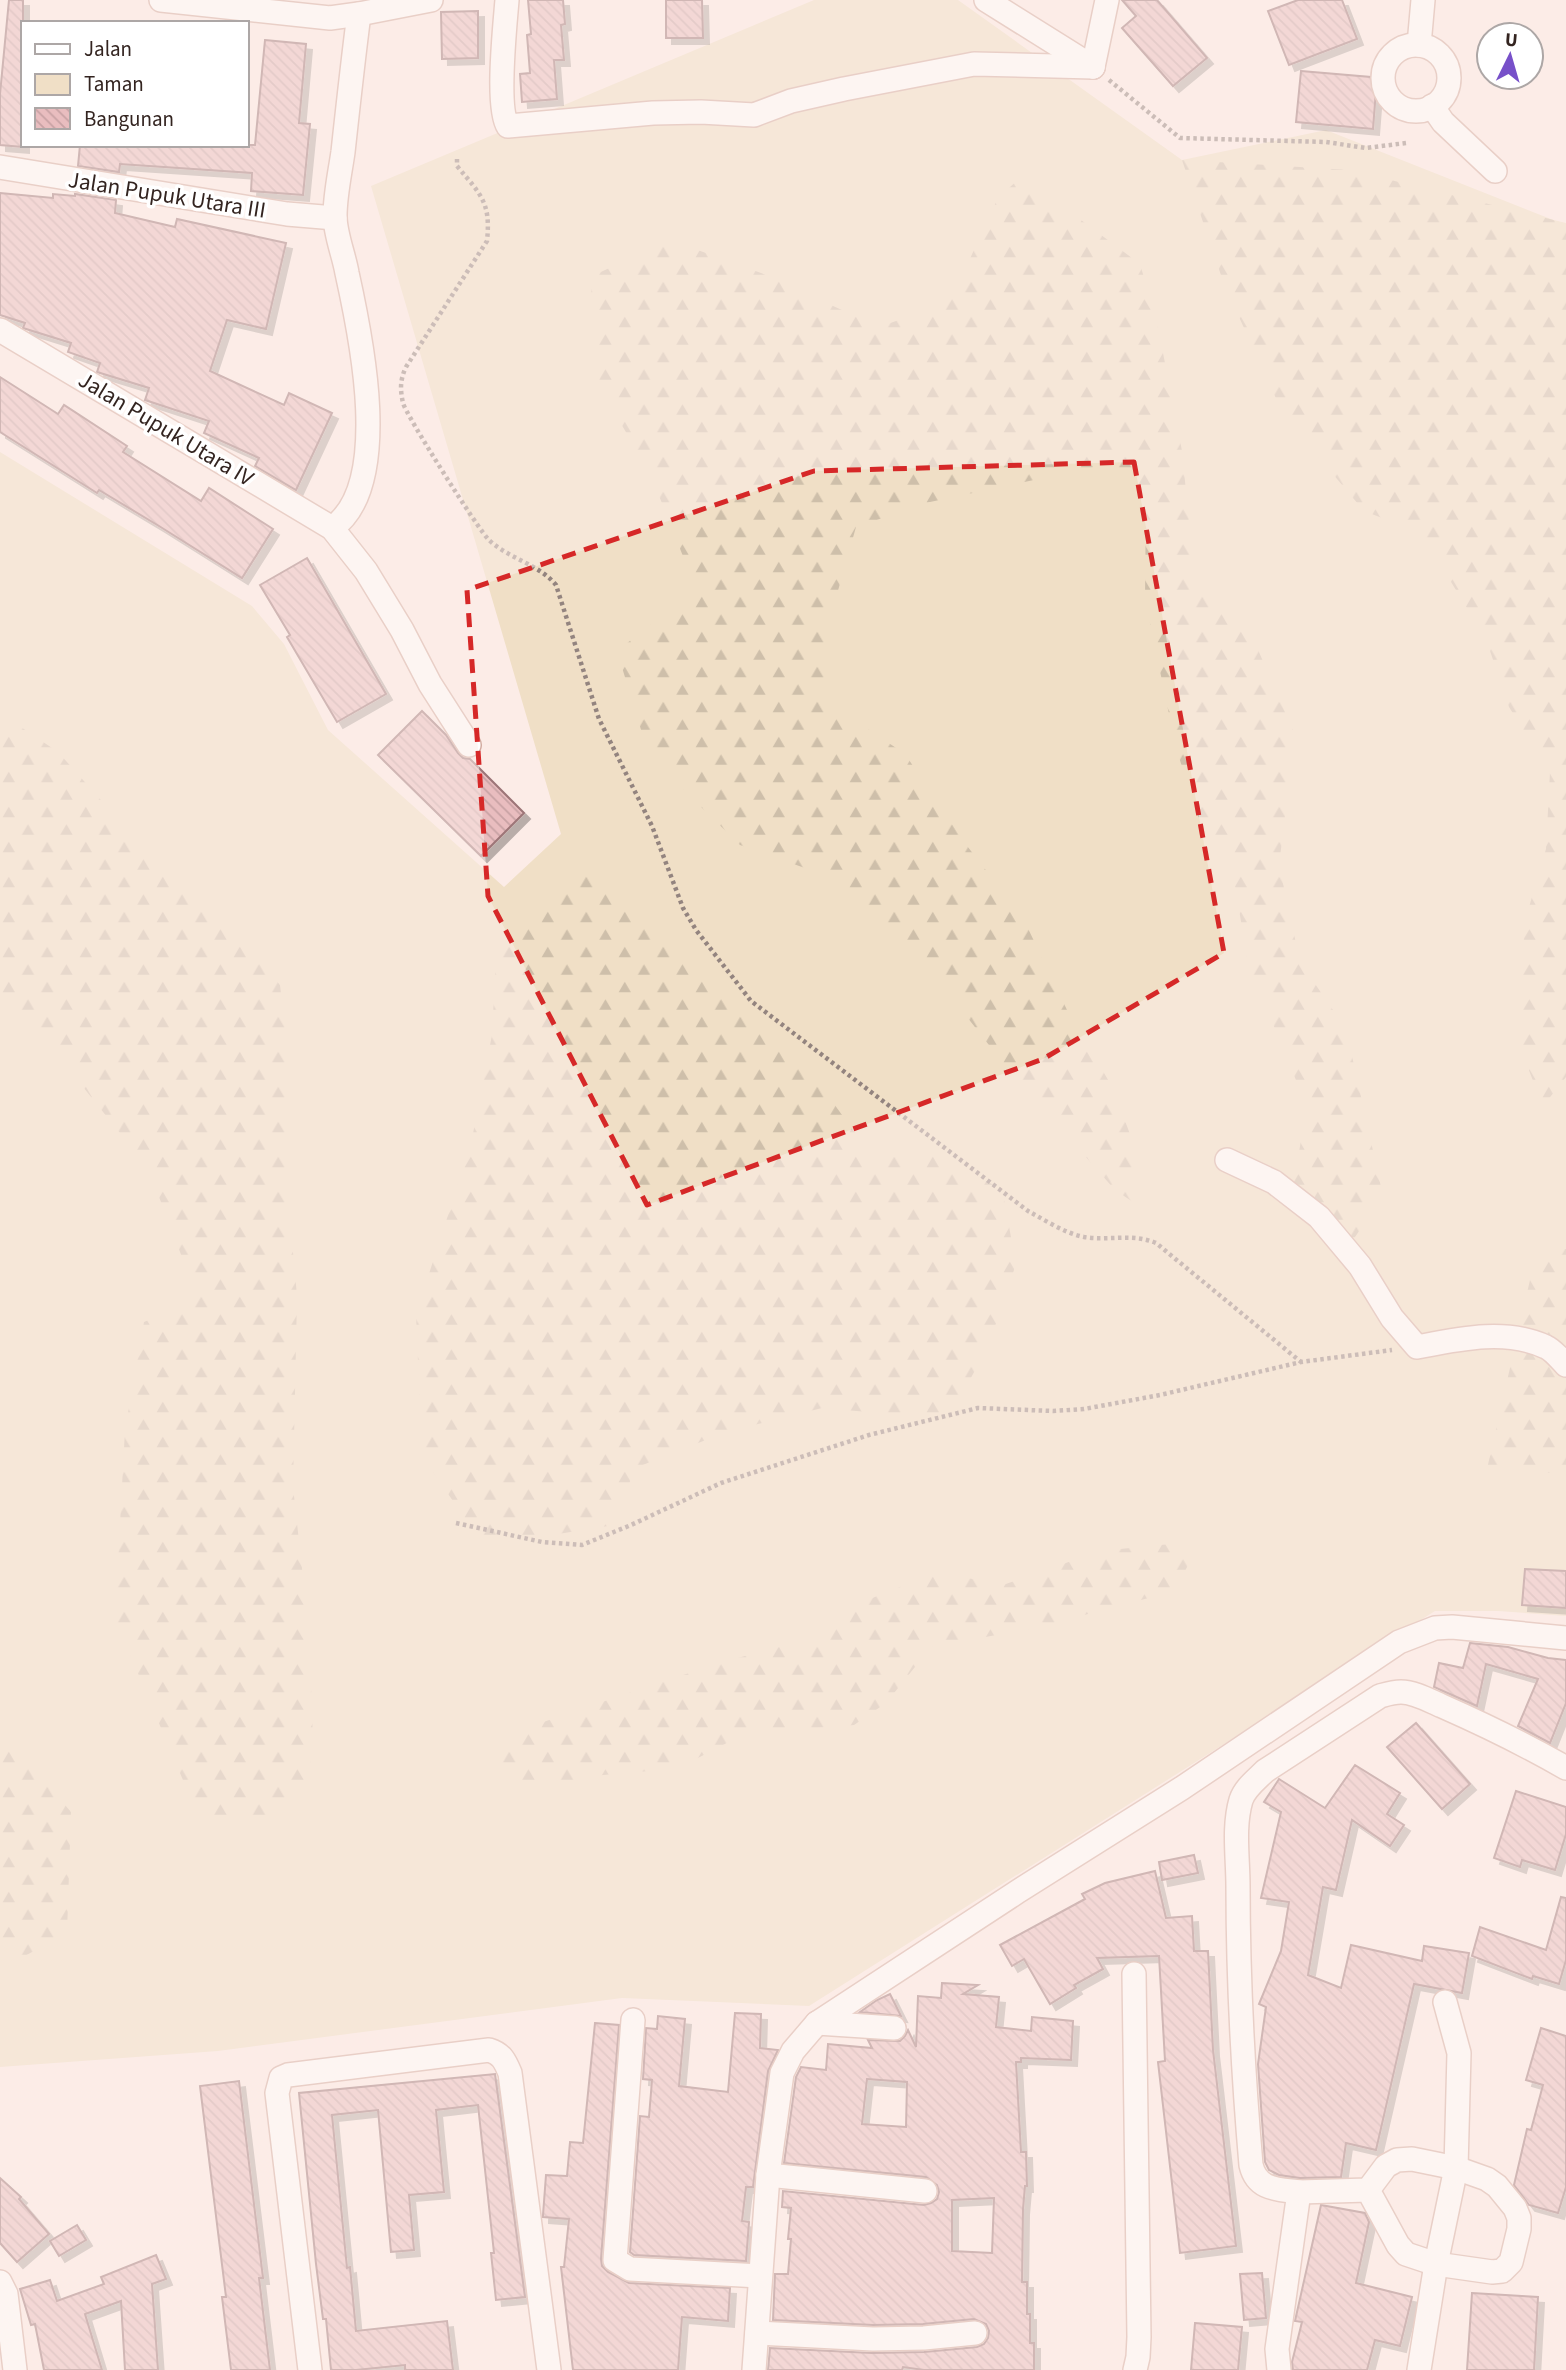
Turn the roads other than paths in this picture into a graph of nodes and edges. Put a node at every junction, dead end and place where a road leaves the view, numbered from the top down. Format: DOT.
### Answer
graph roads {
  1 [pos="161,0"];
  2 [pos="431,0"];
  3 [pos="507,0"];
  4 [pos="986,0"];
  5 [pos="1107,0"];
  6 [pos="1423,0"];
  7 [pos="194,2"];
  8 [pos="359,14"];
  9 [pos="1419,45"];
  10 [pos="1093,67"];
  11 [pos="1432,106"];
  12 [pos="0,167"];
  13 [pos="1495,171"];
  14 [pos="335,218"];
  15 [pos="0,330"];
  16 [pos="332,528"];
  17 [pos="469,745"];
  18 [pos="1227,1160"];
  19 [pos="1566,1365"];
  20 [pos="1566,1638"];
  21 [pos="1566,1768"];
  22 [pos="1134,1974"];
  23 [pos="1446,2002"];
  24 [pos="633,2020"];
  25 [pos="817,2023"];
  26 [pos="894,2028"];
  27 [pos="1456,2168"];
  28 [pos="768,2175"];
  29 [pos="1368,2190"];
  30 [pos="925,2191"];
  31 [pos="1299,2192"];
  32 [pos="1436,2263"];
  33 [pos="760,2276"];
  34 [pos="0,2282"];
  35 [pos="757,2333"];
  36 [pos="975,2333"];
  37 [pos="15,2370"];
  38 [pos="310,2370"];
  39 [pos="550,2370"];
  40 [pos="754,2370"];
  41 [pos="1135,2370"];
  42 [pos="1279,2370"];
  43 [pos="1419,2370"];
  1 -- 7 [label="street"];
  2 -- 8 [label="street"];
  3 -- 10 [label="street"];
  4 -- 10 [label="street"];
  5 -- 10 [label="street"];
  6 -- 9 [label="street"];
  7 -- 8 [label="street"];
  8 -- 14 [label="street"];
  9 -- 11 [label="street"];
  9 -- 11 [label="street"];
  11 -- 13 [label="street"];
  12 -- 14 [label="street, Jalan Pupuk Utara III"];
  14 -- 16 [label="street"];
  15 -- 16 [label="street, Jalan Pupuk Utara IV"];
  16 -- 17 [label="street"];
  18 -- 19 [label="street"];
  20 -- 25 [label="street"];
  21 -- 31 [label="street"];
  22 -- 41 [label="street"];
  23 -- 27 [label="street"];
  24 -- 33 [label="street"];
  25 -- 26 [label="street"];
  25 -- 28 [label="street"];
  27 -- 29 [label="street"];
  27 -- 32 [label="street"];
  27 -- 32 [label="street"];
  28 -- 30 [label="street"];
  28 -- 33 [label="street"];
  29 -- 31 [label="street"];
  29 -- 32 [label="street"];
  31 -- 42 [label="street"];
  32 -- 43 [label="street"];
  33 -- 35 [label="street"];
  34 -- 37 [label="street"];
  35 -- 36 [label="street"];
  35 -- 40 [label="street"];
  38 -- 39 [label="street"];
}
